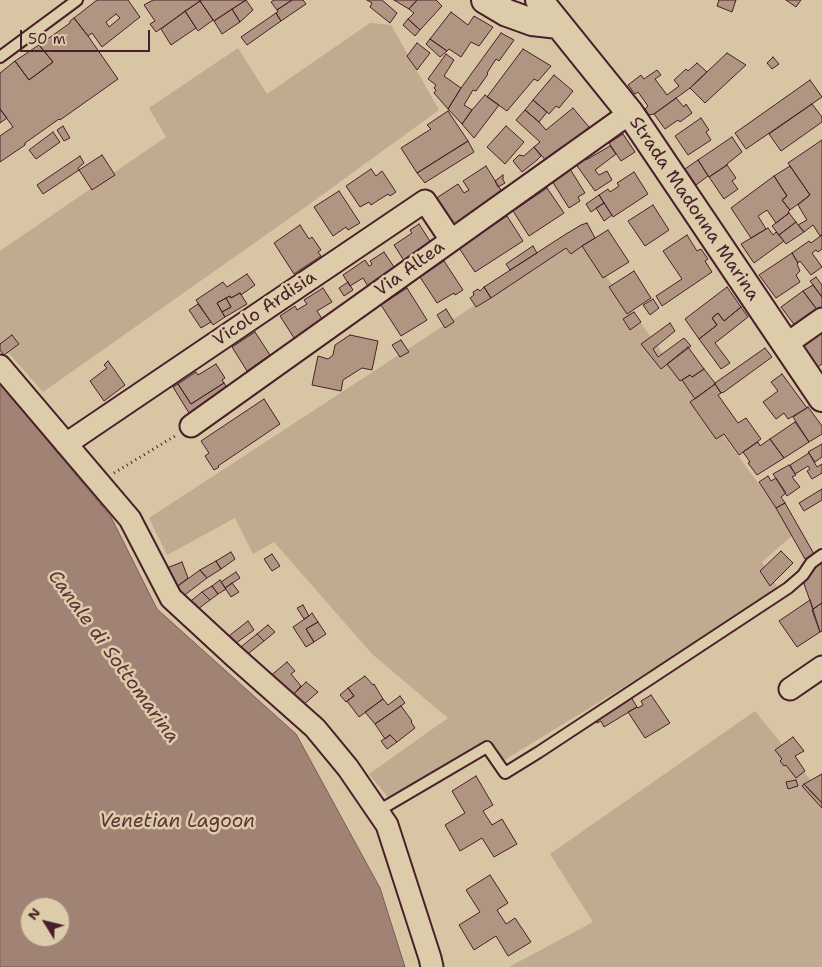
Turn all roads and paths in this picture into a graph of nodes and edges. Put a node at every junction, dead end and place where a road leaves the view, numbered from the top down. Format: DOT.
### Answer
graph roads {
  1 [pos="77,0"];
  2 [pos="484,0"];
  3 [pos="539,0"];
  4 [pos="559,25"];
  5 [pos="0,57"];
  6 [pos="630,113"];
  7 [pos="451,240"];
  8 [pos="822,319"];
  9 [pos="785,345"];
  10 [pos="0,366"];
  11 [pos="822,398"];
  12 [pos="191,426"];
  13 [pos="66,444"];
  14 [pos="99,482"];
  15 [pos="822,555"];
  16 [pos="822,667"];
  17 [pos="790,689"];
  18 [pos="378,811"];
  19 [pos="432,967"];
  1 -- 5 [label="lane"];
  2 -- 4 [label="street"];
  3 -- 4 [label="street, Strada Madonna Marina"];
  4 -- 6 [label="street, Strada Madonna Marina"];
  6 -- 7 [label="street, Via Altea"];
  6 -- 9 [label="street, Strada Madonna Marina"];
  7 -- 12 [label="street, Via Altea"];
  7 -- 13 [label="street, Vicolo Ardisia"];
  8 -- 9 [label="street"];
  9 -- 11 [label="street, Strada Madonna Marina"];
  10 -- 13 [label="street"];
  12 -- 14 [label="path"];
  13 -- 14 [label="street"];
  14 -- 18 [label="street"];
  15 -- 18 [label="lane"];
  16 -- 17 [label="street"];
  18 -- 19 [label="street"];
}
